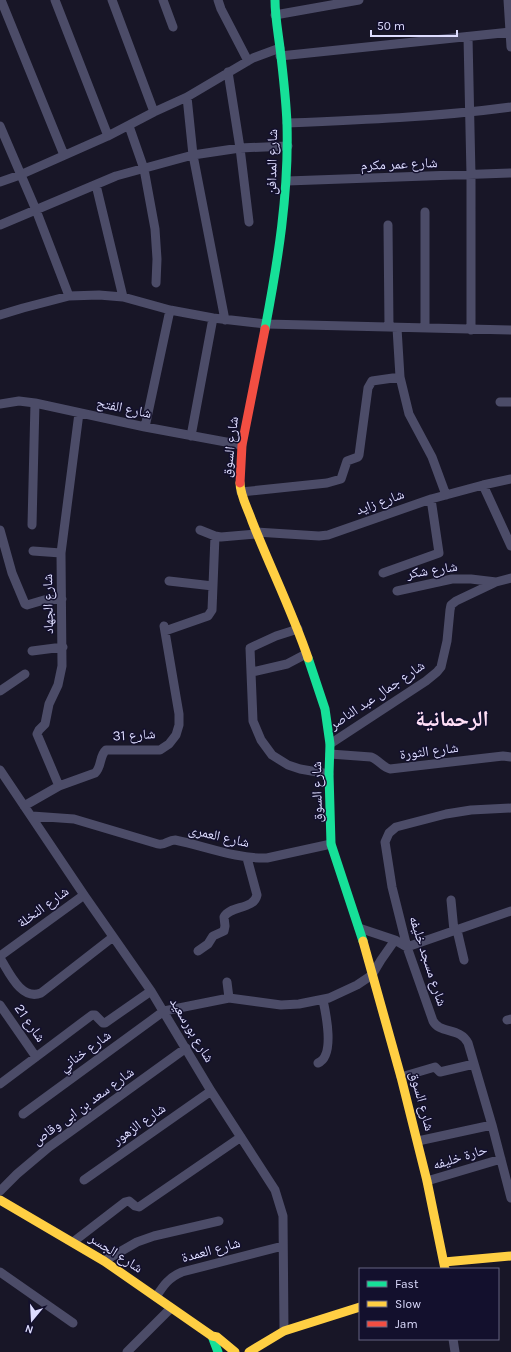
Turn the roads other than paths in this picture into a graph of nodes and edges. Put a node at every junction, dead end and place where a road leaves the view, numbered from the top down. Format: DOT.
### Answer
graph roads {
  1 [pos="1,0"];
  2 [pos="55,0"];
  3 [pos="112,0"];
  4 [pos="163,0"];
  5 [pos="218,0"];
  6 [pos="275,0"];
  7 [pos="359,0"];
  8 [pos="508,0"];
  9 [pos="275,15"];
  10 [pos="173,27"];
  11 [pos="511,32"];
  12 [pos="468,37"];
  13 [pos="511,47"];
  14 [pos="280,52"];
  15 [pos="248,61"];
  16 [pos="228,72"];
  17 [pos="187,97"];
  18 [pos="511,107"];
  19 [pos="154,112"];
  20 [pos="469,113"];
  21 [pos="287,123"];
  22 [pos="0,126"];
  23 [pos="129,126"];
  24 [pos="108,136"];
  25 [pos="288,146"];
  26 [pos="240,148"];
  27 [pos="64,155"];
  28 [pos="193,155"];
  29 [pos="144,169"];
  30 [pos="511,173"];
  31 [pos="20,175"];
  32 [pos="471,175"];
  33 [pos="287,181"];
  34 [pos="0,182"];
  35 [pos="96,185"];
  36 [pos="36,210"];
  37 [pos="426,212"];
  38 [pos="249,222"];
  39 [pos="0,225"];
  40 [pos="388,225"];
  41 [pos="156,283"];
  42 [pos="68,296"];
  43 [pos="123,298"];
  44 [pos="170,310"];
  45 [pos="0,315"];
  46 [pos="213,318"];
  47 [pos="225,320"];
  48 [pos="266,324"];
  49 [pos="393,328"];
  50 [pos="425,328"];
  51 [pos="471,330"];
  52 [pos="511,330"];
  53 [pos="400,377"];
  54 [pos="500,402"];
  55 [pos="511,402"];
  56 [pos="35,403"];
  57 [pos="0,404"];
  58 [pos="79,413"];
  59 [pos="145,427"];
  60 [pos="191,436"];
  61 [pos="242,445"];
  62 [pos="511,479"];
  63 [pos="483,485"];
  64 [pos="241,492"];
  65 [pos="446,495"];
  66 [pos="431,499"];
  67 [pos="32,525"];
  68 [pos="0,530"];
  69 [pos="200,530"];
  70 [pos="256,533"];
  71 [pos="215,536"];
  72 [pos="511,546"];
  73 [pos="33,551"];
  74 [pos="61,553"];
  75 [pos="382,573"];
  76 [pos="511,578"];
  77 [pos="169,581"];
  78 [pos="496,582"];
  79 [pos="213,586"];
  80 [pos="397,591"];
  81 [pos="62,599"];
  82 [pos="298,629"];
  83 [pos="63,647"];
  84 [pos="32,651"];
  85 [pos="306,654"];
  86 [pos="252,672"];
  87 [pos="25,674"];
  88 [pos="0,691"];
  89 [pos="330,744"];
  90 [pos="330,754"];
  91 [pos="511,757"];
  92 [pos="0,770"];
  93 [pos="329,774"];
  94 [pos="60,786"];
  95 [pos="24,806"];
  96 [pos="511,808"];
  97 [pos="32,816"];
  98 [pos="332,844"];
  99 [pos="247,858"];
  100 [pos="84,895"];
  101 [pos="451,900"];
  102 [pos="511,911"];
  103 [pos="359,928"];
  104 [pos="456,930"];
  105 [pos="113,937"];
  106 [pos="395,940"];
  107 [pos="407,947"];
  108 [pos="198,951"];
  109 [pos="1,954"];
  110 [pos="464,960"];
  111 [pos="372,975"];
  112 [pos="227,982"];
  113 [pos="151,990"];
  114 [pos="229,998"];
  115 [pos="322,1000"];
  116 [pos="0,1005"];
  117 [pos="164,1011"];
  118 [pos="186,1048"];
  119 [pos="36,1057"];
  120 [pos="318,1063"];
  121 [pos="474,1064"];
  122 [pos="401,1077"];
  123 [pos="0,1084"];
  124 [pos="211,1090"];
  125 [pos="23,1114"];
  126 [pos="492,1125"];
  127 [pos="241,1138"];
  128 [pos="418,1142"];
  129 [pos="501,1159"];
  130 [pos="84,1180"];
  131 [pos="427,1181"];
  132 [pos="0,1191"];
  133 [pos="511,1198"];
  134 [pos="0,1200"];
  135 [pos="219,1221"];
  136 [pos="73,1242"];
  137 [pos="283,1246"];
  138 [pos="511,1256"];
  139 [pos="104,1261"];
  140 [pos="444,1266"];
  141 [pos="0,1272"];
  142 [pos="156,1297"];
  143 [pos="359,1307"];
  144 [pos="171,1308"];
  145 [pos="73,1323"];
  146 [pos="284,1331"];
  147 [pos="212,1336"];
  148 [pos="453,1340"];
  149 [pos="127,1352"];
  150 [pos="218,1352"];
  151 [pos="235,1352"];
  152 [pos="249,1352"];
  153 [pos="455,1352"];
  1 -- 27 [label="street"];
  2 -- 24 [label="street"];
  3 -- 19 [label="street"];
  4 -- 10 [label="street"];
  5 -- 15 [label="street"];
  6 -- 9 [label="street, شارع المدافن"];
  7 -- 9 [label="street"];
  8 -- 11 [label="street"];
  9 -- 14 [label="street, شارع المدافن"];
  11 -- 12 [label="street"];
  11 -- 13 [label="street"];
  12 -- 14 [label="street"];
  12 -- 20 [label="street"];
  14 -- 15 [label="street"];
  14 -- 21 [label="street, شارع المدافن"];
  15 -- 16 [label="street"];
  16 -- 17 [label="street"];
  16 -- 26 [label="street"];
  17 -- 19 [label="street"];
  17 -- 28 [label="street"];
  18 -- 20 [label="street"];
  19 -- 23 [label="street"];
  20 -- 21 [label="street"];
  20 -- 32 [label="street"];
  21 -- 25 [label="street, شارع المدافن"];
  22 -- 31 [label="street"];
  23 -- 24 [label="street"];
  23 -- 29 [label="street"];
  24 -- 27 [label="street"];
  25 -- 26 [label="street"];
  25 -- 33 [label="street, شارع المدافن"];
  26 -- 28 [label="street"];
  26 -- 38 [label="street"];
  27 -- 31 [label="street"];
  28 -- 29 [label="street"];
  28 -- 47 [label="street"];
  29 -- 35 [label="street"];
  29 -- 41 [label="street"];
  30 -- 32 [label="street, شارع عمر مكرم"];
  31 -- 34 [label="street"];
  31 -- 36 [label="street"];
  32 -- 33 [label="street, شارع عمر مكرم"];
  32 -- 51 [label="street"];
  33 -- 48 [label="street, شارع المدافن"];
  35 -- 36 [label="street"];
  35 -- 43 [label="street"];
  36 -- 39 [label="street"];
  36 -- 42 [label="street"];
  37 -- 50 [label="street"];
  40 -- 49 [label="street"];
  42 -- 43 [label="street"];
  42 -- 45 [label="street"];
  43 -- 44 [label="street"];
  44 -- 46 [label="street"];
  44 -- 59 [label="street"];
  46 -- 47 [label="street"];
  46 -- 60 [label="street"];
  47 -- 48 [label="street"];
  48 -- 49 [label="street"];
  48 -- 61 [label="street, شارع السوق"];
  49 -- 50 [label="street"];
  49 -- 53 [label="street"];
  50 -- 51 [label="street"];
  51 -- 52 [label="street"];
  53 -- 64 [label="street"];
  53 -- 65 [label="street"];
  54 -- 55 [label="street"];
  56 -- 57 [label="street, شارع الفتح"];
  56 -- 58 [label="street, شارع الفتح"];
  56 -- 67 [label="street"];
  58 -- 59 [label="street, شارع الفتح"];
  58 -- 74 [label="street, شارع الجهاد"];
  59 -- 60 [label="street, شارع الفتح"];
  60 -- 61 [label="street, شارع الفتح"];
  61 -- 64 [label="street, شارع السوق"];
  62 -- 63 [label="street, شارع زايد"];
  63 -- 65 [label="street, شارع زايد"];
  63 -- 72 [label="street"];
  64 -- 70 [label="street, شارع السوق"];
  65 -- 66 [label="street, شارع زايد"];
  66 -- 70 [label="street, شارع زايد"];
  66 -- 75 [label="street"];
  68 -- 81 [label="street"];
  69 -- 71 [label="street"];
  70 -- 71 [label="street, شارع زايد"];
  70 -- 82 [label="street, شارع السوق"];
  71 -- 79 [label="street"];
  73 -- 74 [label="street"];
  74 -- 81 [label="street, شارع الجهاد"];
  76 -- 78 [label="street"];
  77 -- 79 [label="street"];
  78 -- 80 [label="street, شارع شكر"];
  78 -- 89 [label="street, شارع جمال عبد الناصر"];
  79 -- 94 [label="street, شارع 31"];
  81 -- 83 [label="street, شارع الجهاد"];
  82 -- 85 [label="street, شارع السوق"];
  82 -- 86 [label="street"];
  83 -- 84 [label="street"];
  83 -- 94 [label="street, شارع الجهاد"];
  85 -- 86 [label="street"];
  85 -- 89 [label="street, شارع السوق"];
  86 -- 93 [label="street"];
  87 -- 88 [label="street"];
  89 -- 90 [label="street, شارع السوق"];
  90 -- 91 [label="street, شارع الثورة"];
  90 -- 93 [label="street, شارع السوق"];
  92 -- 95 [label="street, شارع بورسعيد"];
  93 -- 98 [label="street, شارع السوق"];
  94 -- 95 [label="street, شارع 31"];
  95 -- 97 [label="street, شارع بورسعيد"];
  96 -- 107 [label="street, شارع مسجد خليفه"];
  97 -- 99 [label="street, شارع العمرى"];
  97 -- 100 [label="street, شارع بورسعيد"];
  98 -- 99 [label="street, شارع العمرى"];
  98 -- 103 [label="street, شارع السوق"];
  99 -- 108 [label="street"];
  100 -- 105 [label="street, شارع بورسعيد"];
  100 -- 109 [label="street, شارع النخلة"];
  101 -- 104 [label="street"];
  102 -- 104 [label="street"];
  103 -- 106 [label="street"];
  103 -- 111 [label="street, شارع السوق"];
  104 -- 107 [label="street"];
  104 -- 110 [label="street"];
  105 -- 109 [label="street"];
  105 -- 113 [label="street, شارع بورسعيد"];
  106 -- 107 [label="street"];
  106 -- 111 [label="street"];
  107 -- 121 [label="street, شارع مسجد خليفه"];
  111 -- 115 [label="street"];
  111 -- 122 [label="street, شارع السوق"];
  112 -- 114 [label="street"];
  113 -- 117 [label="street, شارع بورسعيد"];
  113 -- 119 [label="street"];
  114 -- 115 [label="street"];
  114 -- 117 [label="street"];
  115 -- 120 [label="street"];
  116 -- 119 [label="street, شارع 21"];
  117 -- 118 [label="street, شارع بورسعيد"];
  117 -- 125 [label="street, شارع خناني"];
  118 -- 124 [label="street, شارع بورسعيد"];
  118 -- 132 [label="street, شارع سعد بن ابى وقاص"];
  119 -- 123 [label="street"];
  121 -- 122 [label="street"];
  121 -- 126 [label="street, شارع مسجد خليفه"];
  122 -- 128 [label="street, شارع السوق"];
  124 -- 127 [label="street, شارع بورسعيد"];
  124 -- 130 [label="street, شارع الزهور"];
  126 -- 128 [label="street"];
  126 -- 129 [label="street, شارع مسجد خليفه"];
  127 -- 136 [label="street"];
  127 -- 137 [label="street, شارع بورسعيد"];
  128 -- 131 [label="street, شارع السوق"];
  129 -- 131 [label="street, حارة خليفه"];
  129 -- 133 [label="street, شارع مسجد خليفه"];
  131 -- 140 [label="street, شارع السوق"];
  134 -- 136 [label="street, شارع الجسر"];
  135 -- 139 [label="street"];
  136 -- 139 [label="street, شارع الجسر"];
  137 -- 142 [label="street, شارع العمدة"];
  137 -- 146 [label="street, شارع بورسعيد"];
  138 -- 140 [label="street"];
  139 -- 142 [label="street, شارع الجسر"];
  141 -- 145 [label="street"];
  142 -- 144 [label="street, شارع الجسر"];
  143 -- 146 [label="street"];
  144 -- 147 [label="street, شارع الجسر"];
  144 -- 149 [label="street"];
  146 -- 152 [label="street"];
  147 -- 150 [label="street"];
  147 -- 151 [label="street, شارع الجسر"];
  148 -- 153 [label="street"];
}
